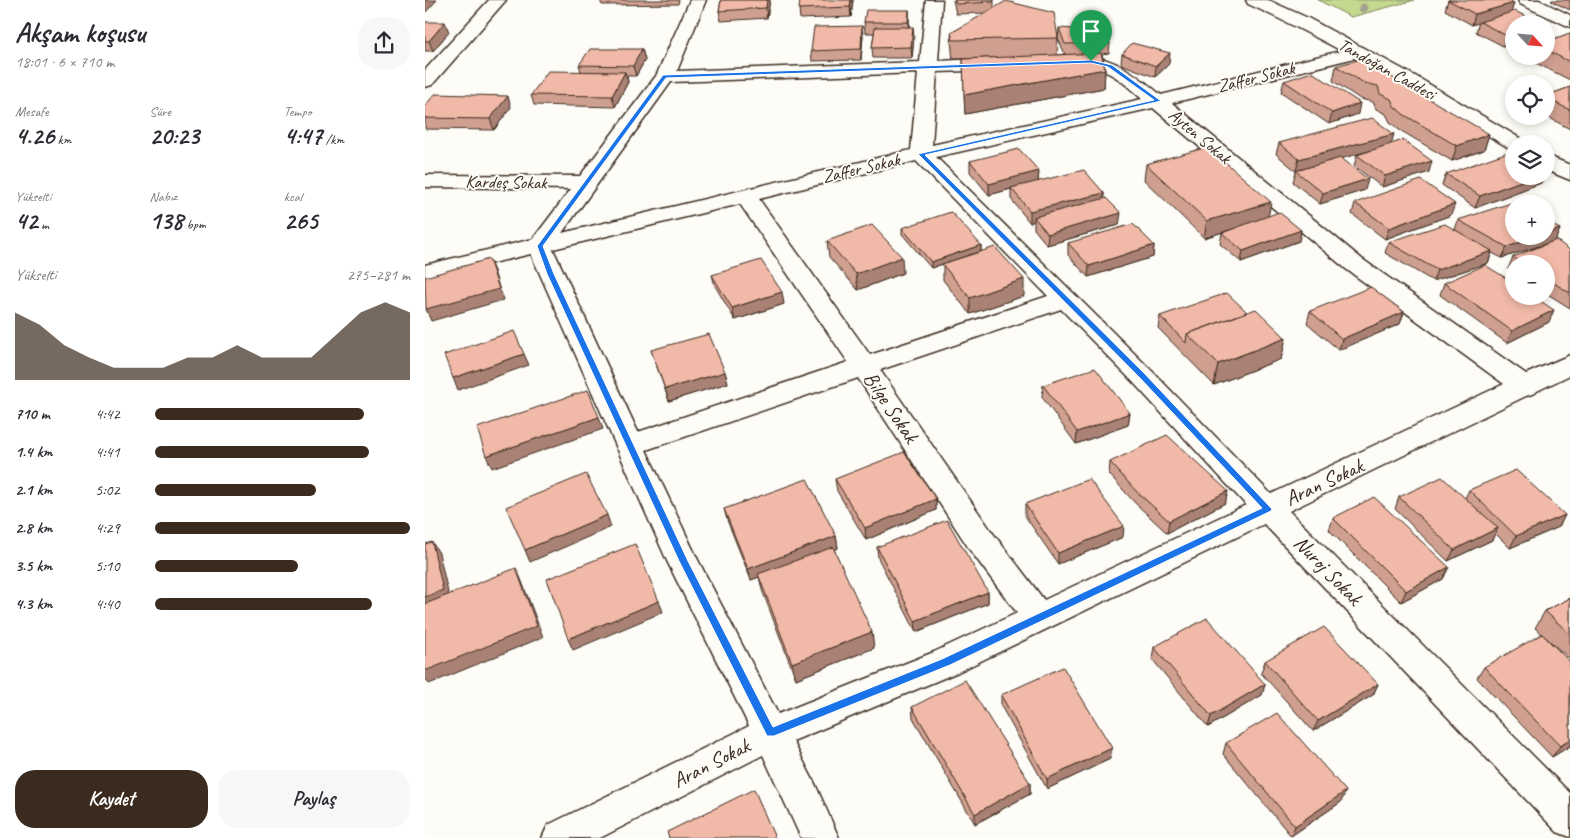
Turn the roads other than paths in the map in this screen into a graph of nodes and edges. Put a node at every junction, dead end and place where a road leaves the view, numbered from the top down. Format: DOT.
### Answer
graph roads {
  1 [pos="498,0"];
  2 [pos="699,0"];
  3 [pos="934,0"];
  4 [pos="1527,0"];
  5 [pos="1259,1"];
  6 [pos="1570,22"];
  7 [pos="1357,52"];
  8 [pos="1053,62"];
  9 [pos="1024,63"];
  10 [pos="929,66"];
  11 [pos="665,76"];
  12 [pos="425,82"];
  13 [pos="1158,101"];
  14 [pos="1505,138"];
  15 [pos="921,154"];
  16 [pos="1555,165"];
  17 [pos="1570,174"];
  18 [pos="425,181"];
  19 [pos="586,183"];
  20 [pos="745,195"];
  21 [pos="540,246"];
  22 [pos="425,272"];
  23 [pos="1065,298"];
  24 [pos="1570,364"];
  25 [pos="863,366"];
  26 [pos="1526,387"];
  27 [pos="630,445"];
  28 [pos="1268,509"];
  29 [pos="1039,618"];
  30 [pos="771,733"];
  31 [pos="1570,819"];
  32 [pos="561,838"];
  33 [pos="820,838"];
  1 -- 12 [label="street"];
  2 -- 11 [label="street"];
  3 -- 10 [label="street"];
  4 -- 6 [label="street"];
  5 -- 7 [label="street, Tandoğan Caddesi"];
  7 -- 13 [label="street, Zaffer Sokak"];
  7 -- 14 [label="street, Tandoğan Caddesi"];
  8 -- 13 [label="street, Ayten Sokak"];
  9 -- 10 [label="street"];
  10 -- 11 [label="street"];
  10 -- 15 [label="street"];
  11 -- 19 [label="street"];
  13 -- 15 [label="street, Zaffer Sokak"];
  13 -- 26 [label="street, Ayten Sokak"];
  15 -- 20 [label="street, Zaffer Sokak"];
  15 -- 23 [label="street, Nuroj Sokak"];
  16 -- 17 [label="street"];
  18 -- 19 [label="street, Kardeş Sokak"];
  19 -- 21 [label="street"];
  20 -- 21 [label="street, Zaffer Sokak"];
  20 -- 25 [label="street, Bilge Sokak"];
  21 -- 22 [label="street, Zaffer Sokak"];
  21 -- 27 [label="street"];
  23 -- 25 [label="street"];
  23 -- 28 [label="street, Nuroj Sokak"];
  24 -- 26 [label="street, Aran Sokak"];
  25 -- 27 [label="street"];
  25 -- 29 [label="street, Bilge Sokak"];
  26 -- 28 [label="street, Aran Sokak"];
  27 -- 30 [label="street"];
  28 -- 29 [label="street, Aran Sokak"];
  28 -- 31 [label="street, Nuroj Sokak"];
  29 -- 30 [label="street, Aran Sokak"];
  30 -- 32 [label="street, Aran Sokak"];
  30 -- 33 [label="street"];
}
